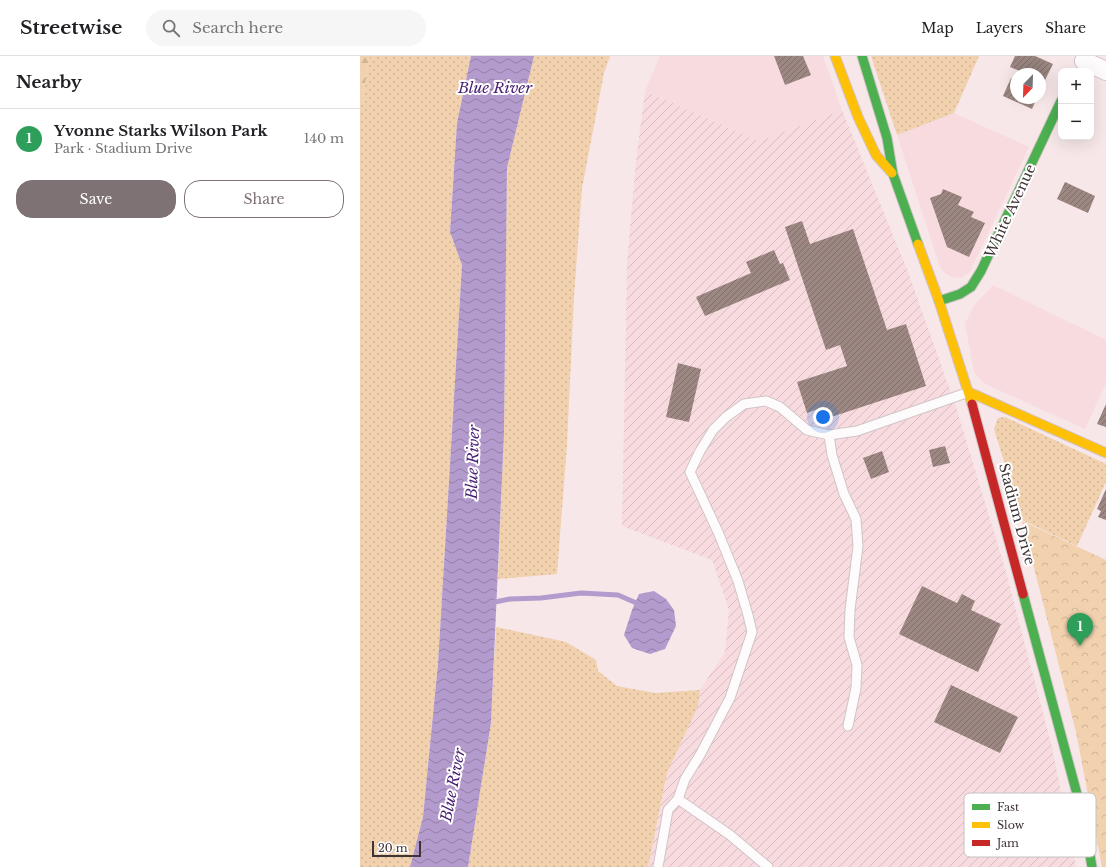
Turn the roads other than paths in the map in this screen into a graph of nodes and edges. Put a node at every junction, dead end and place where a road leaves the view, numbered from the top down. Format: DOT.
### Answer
graph roads {
  1 [pos="835,56"];
  2 [pos="862,56"];
  3 [pos="1082,63"];
  4 [pos="1106,71"];
  5 [pos="1060,104"];
  6 [pos="893,174"];
  7 [pos="939,301"];
  8 [pos="969,392"];
  9 [pos="829,435"];
  10 [pos="1106,453"];
  11 [pos="848,726"];
  12 [pos="1077,793"];
  13 [pos="678,799"];
  14 [pos="1090,857"];
  15 [pos="658,867"];
  16 [pos="768,867"];
  17 [pos="1092,867"];
  1 -- 6 [label="main road, Stadium Drive"];
  2 -- 6 [label="main road, Stadium Drive"];
  3 -- 4 [label="street"];
  5 -- 7 [label="main road, White Avenue"];
  6 -- 7 [label="main road, Stadium Drive"];
  7 -- 8 [label="main road, Stadium Drive"];
  8 -- 9 [label="lane"];
  8 -- 10 [label="main road"];
  8 -- 12 [label="main road, Stadium Drive"];
  9 -- 11 [label="lane"];
  9 -- 13 [label="lane"];
  13 -- 15 [label="lane"];
  13 -- 16 [label="lane"];
  14 -- 17 [label="main road, Stadium Drive"];
}
